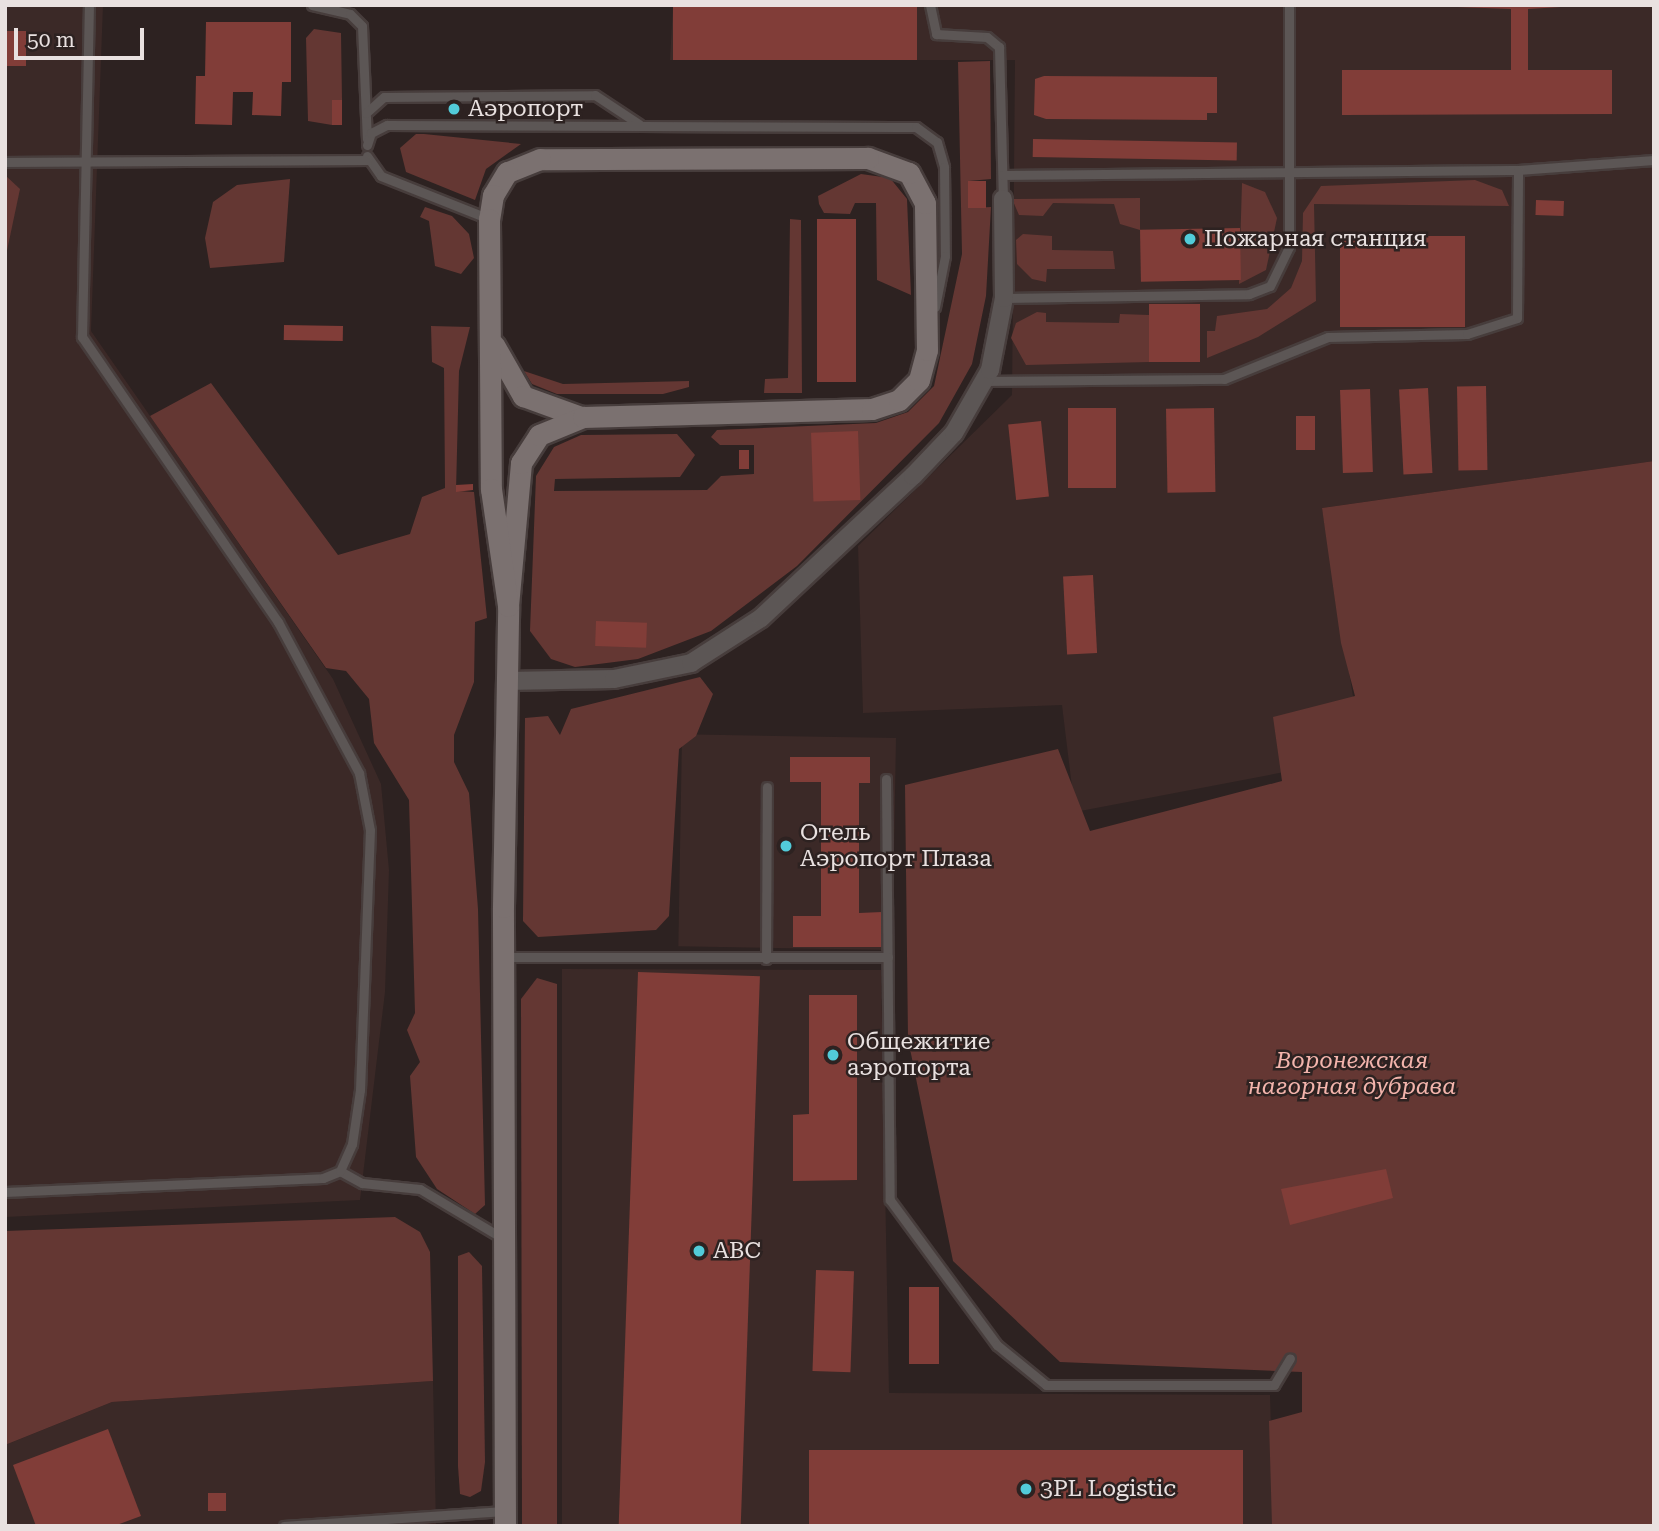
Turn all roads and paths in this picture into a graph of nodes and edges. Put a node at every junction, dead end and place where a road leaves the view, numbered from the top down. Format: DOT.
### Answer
graph roads {
  1 [pos="89,5"];
  2 [pos="312,5"];
  3 [pos="930,5"];
  4 [pos="1289,5"];
  5 [pos="366,114"];
  6 [pos="649,126"];
  7 [pos="367,145"];
  8 [pos="367,160"];
  9 [pos="1654,160"];
  10 [pos="5,162"];
  11 [pos="83,162"];
  12 [pos="1288,170"];
  13 [pos="1518,170"];
  14 [pos="1003,175"];
  15 [pos="1003,199"];
  16 [pos="489,219"];
  17 [pos="1004,298"];
  18 [pos="490,333"];
  19 [pos="927,350"];
  20 [pos="985,381"];
  21 [pos="583,417"];
  22 [pos="508,606"];
  23 [pos="507,681"];
  24 [pos="886,779"];
  25 [pos="767,787"];
  26 [pos="506,957"];
  27 [pos="888,957"];
  28 [pos="766,959"];
  29 [pos="340,1171"];
  30 [pos="5,1192"];
  31 [pos="505,1240"];
  32 [pos="1290,1358"];
  33 [pos="505,1518"];
  34 [pos="365,1523"];
  35 [pos="284,1526"];
  1 -- 11 [label="lane"];
  2 -- 5 [label="lane"];
  3 -- 14 [label="lane"];
  4 -- 12 [label="lane"];
  5 -- 6 [label="lane"];
  5 -- 7 [label="lane"];
  6 -- 7 [label="lane"];
  6 -- 19 [label="lane"];
  7 -- 8 [label="lane"];
  8 -- 11 [label="lane"];
  8 -- 16 [label="lane"];
  9 -- 13 [label="lane"];
  10 -- 11 [label="lane"];
  11 -- 29 [label="lane"];
  12 -- 13 [label="lane"];
  12 -- 14 [label="lane"];
  12 -- 17 [label="lane"];
  13 -- 20 [label="lane"];
  14 -- 15 [label="lane"];
  15 -- 17 [label="street"];
  16 -- 18 [label="main road"];
  16 -- 19 [label="main road"];
  17 -- 20 [label="street"];
  18 -- 21 [label="main road"];
  18 -- 22 [label="main road"];
  19 -- 21 [label="main road"];
  20 -- 23 [label="street"];
  21 -- 22 [label="main road"];
  22 -- 23 [label="main road"];
  23 -- 26 [label="main road"];
  24 -- 27 [label="lane"];
  25 -- 28 [label="lane"];
  26 -- 28 [label="lane"];
  26 -- 31 [label="main road"];
  27 -- 28 [label="lane"];
  27 -- 32 [label="lane"];
  29 -- 30 [label="lane"];
  29 -- 31 [label="lane"];
  31 -- 33 [label="main road"];
  33 -- 34 [label="lane"];
  34 -- 35 [label="lane"];
}
